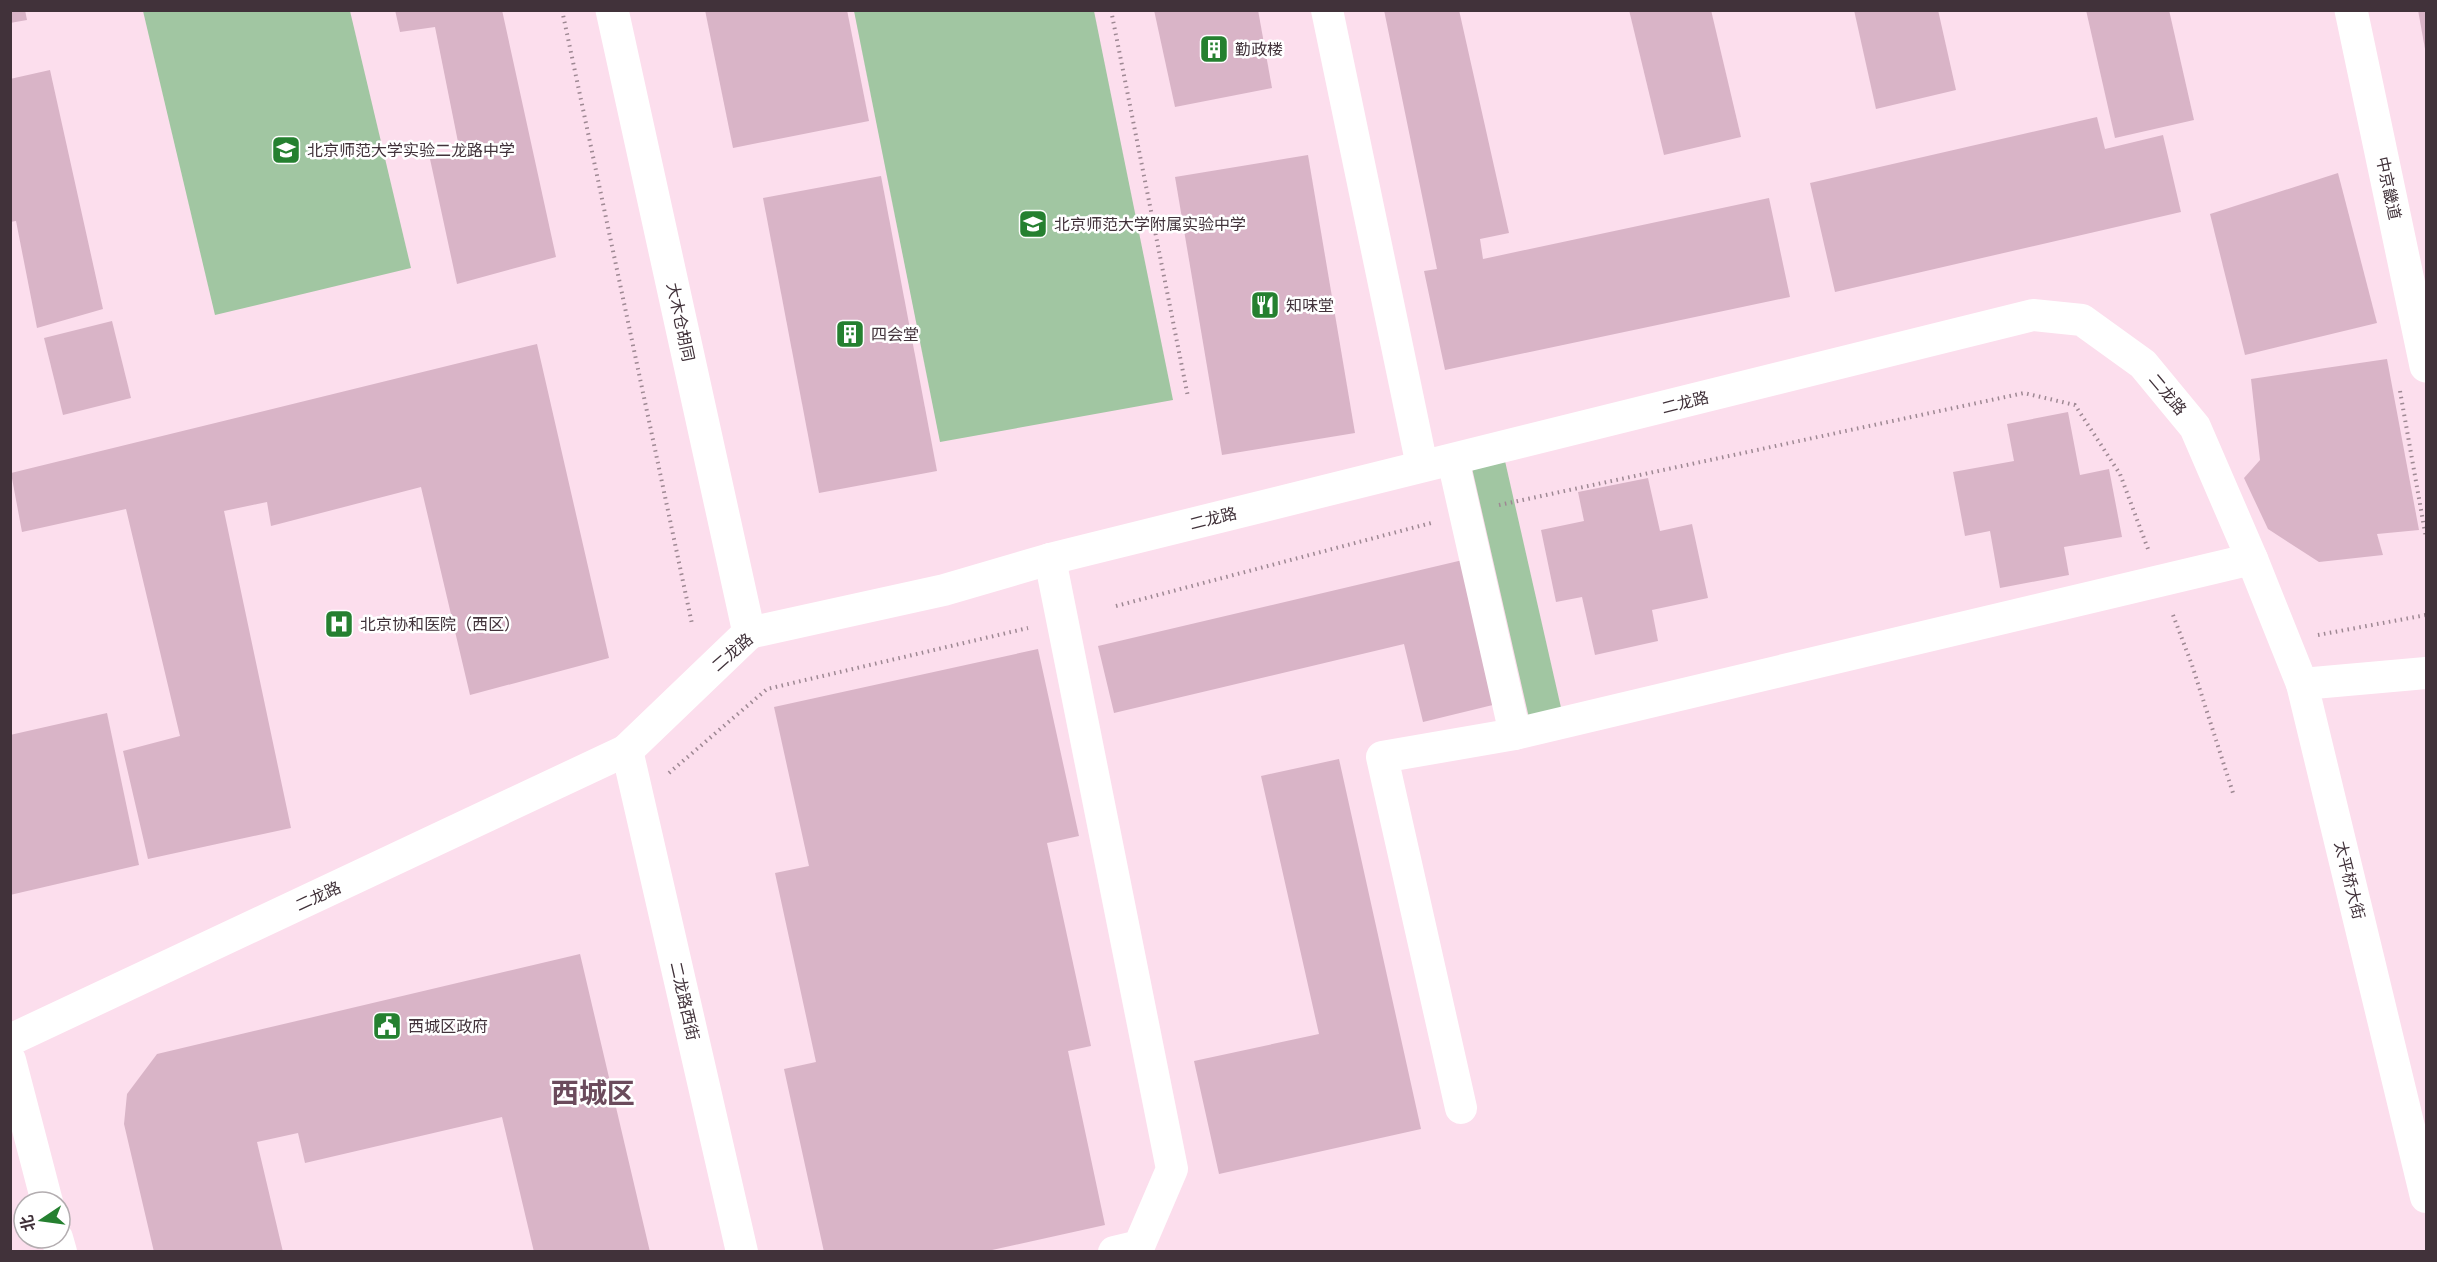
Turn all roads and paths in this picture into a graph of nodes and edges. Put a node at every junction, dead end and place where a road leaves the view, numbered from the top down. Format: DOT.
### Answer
graph roads {
  1 [pos="562,10"];
  2 [pos="612,10"];
  3 [pos="1111,10"];
  4 [pos="1327,10"];
  5 [pos="2351,10"];
  6 [pos="2427,366"];
  7 [pos="1188,397"];
  8 [pos="1453,460"];
  9 [pos="1422,466"];
  10 [pos="1465,514"];
  11 [pos="1050,559"];
  12 [pos="2252,559"];
  13 [pos="2160,580"];
  14 [pos="1116,606"];
  15 [pos="2427,615"];
  16 [pos="692,624"];
  17 [pos="1029,628"];
  18 [pos="749,633"];
  19 [pos="2314,636"];
  20 [pos="2427,674"];
  21 [pos="2302,684"];
  22 [pos="1515,734"];
  23 [pos="627,750"];
  24 [pos="663,778"];
  25 [pos="2233,793"];
  26 [pos="10,1040"];
  27 [pos="10,1060"];
  28 [pos="1461,1108"];
  29 [pos="44,1190"];
  30 [pos="2427,1197"];
  31 [pos="742,1251"];
  32 [pos="1114,1251"];
  1 -- 16 [label="path"];
  2 -- 18 [label="street, 大木仓胡同"];
  3 -- 7 [label="path"];
  4 -- 9 [label="street"];
  5 -- 6 [label="street, 中京畿道"];
  8 -- 9 [label="street, 二龙路"];
  8 -- 10 [label="street"];
  8 -- 12 [label="street, 二龙路"];
  9 -- 11 [label="street, 二龙路"];
  10 -- 13 [label="path"];
  10 -- 14 [label="path"];
  10 -- 22 [label="street"];
  11 -- 18 [label="street, 二龙路"];
  11 -- 32 [label="street"];
  12 -- 13 [label="street"];
  12 -- 21 [label="street, 二龙路"];
  13 -- 22 [label="street"];
  13 -- 25 [label="path"];
  15 -- 19 [label="path"];
  17 -- 24 [label="path"];
  18 -- 23 [label="street, 二龙路"];
  20 -- 21 [label="street"];
  21 -- 30 [label="street, 太平桥大街"];
  22 -- 28 [label="street"];
  23 -- 26 [label="street, 二龙路"];
  23 -- 31 [label="street, 二龙路西街"];
  27 -- 29 [label="street"];
}
